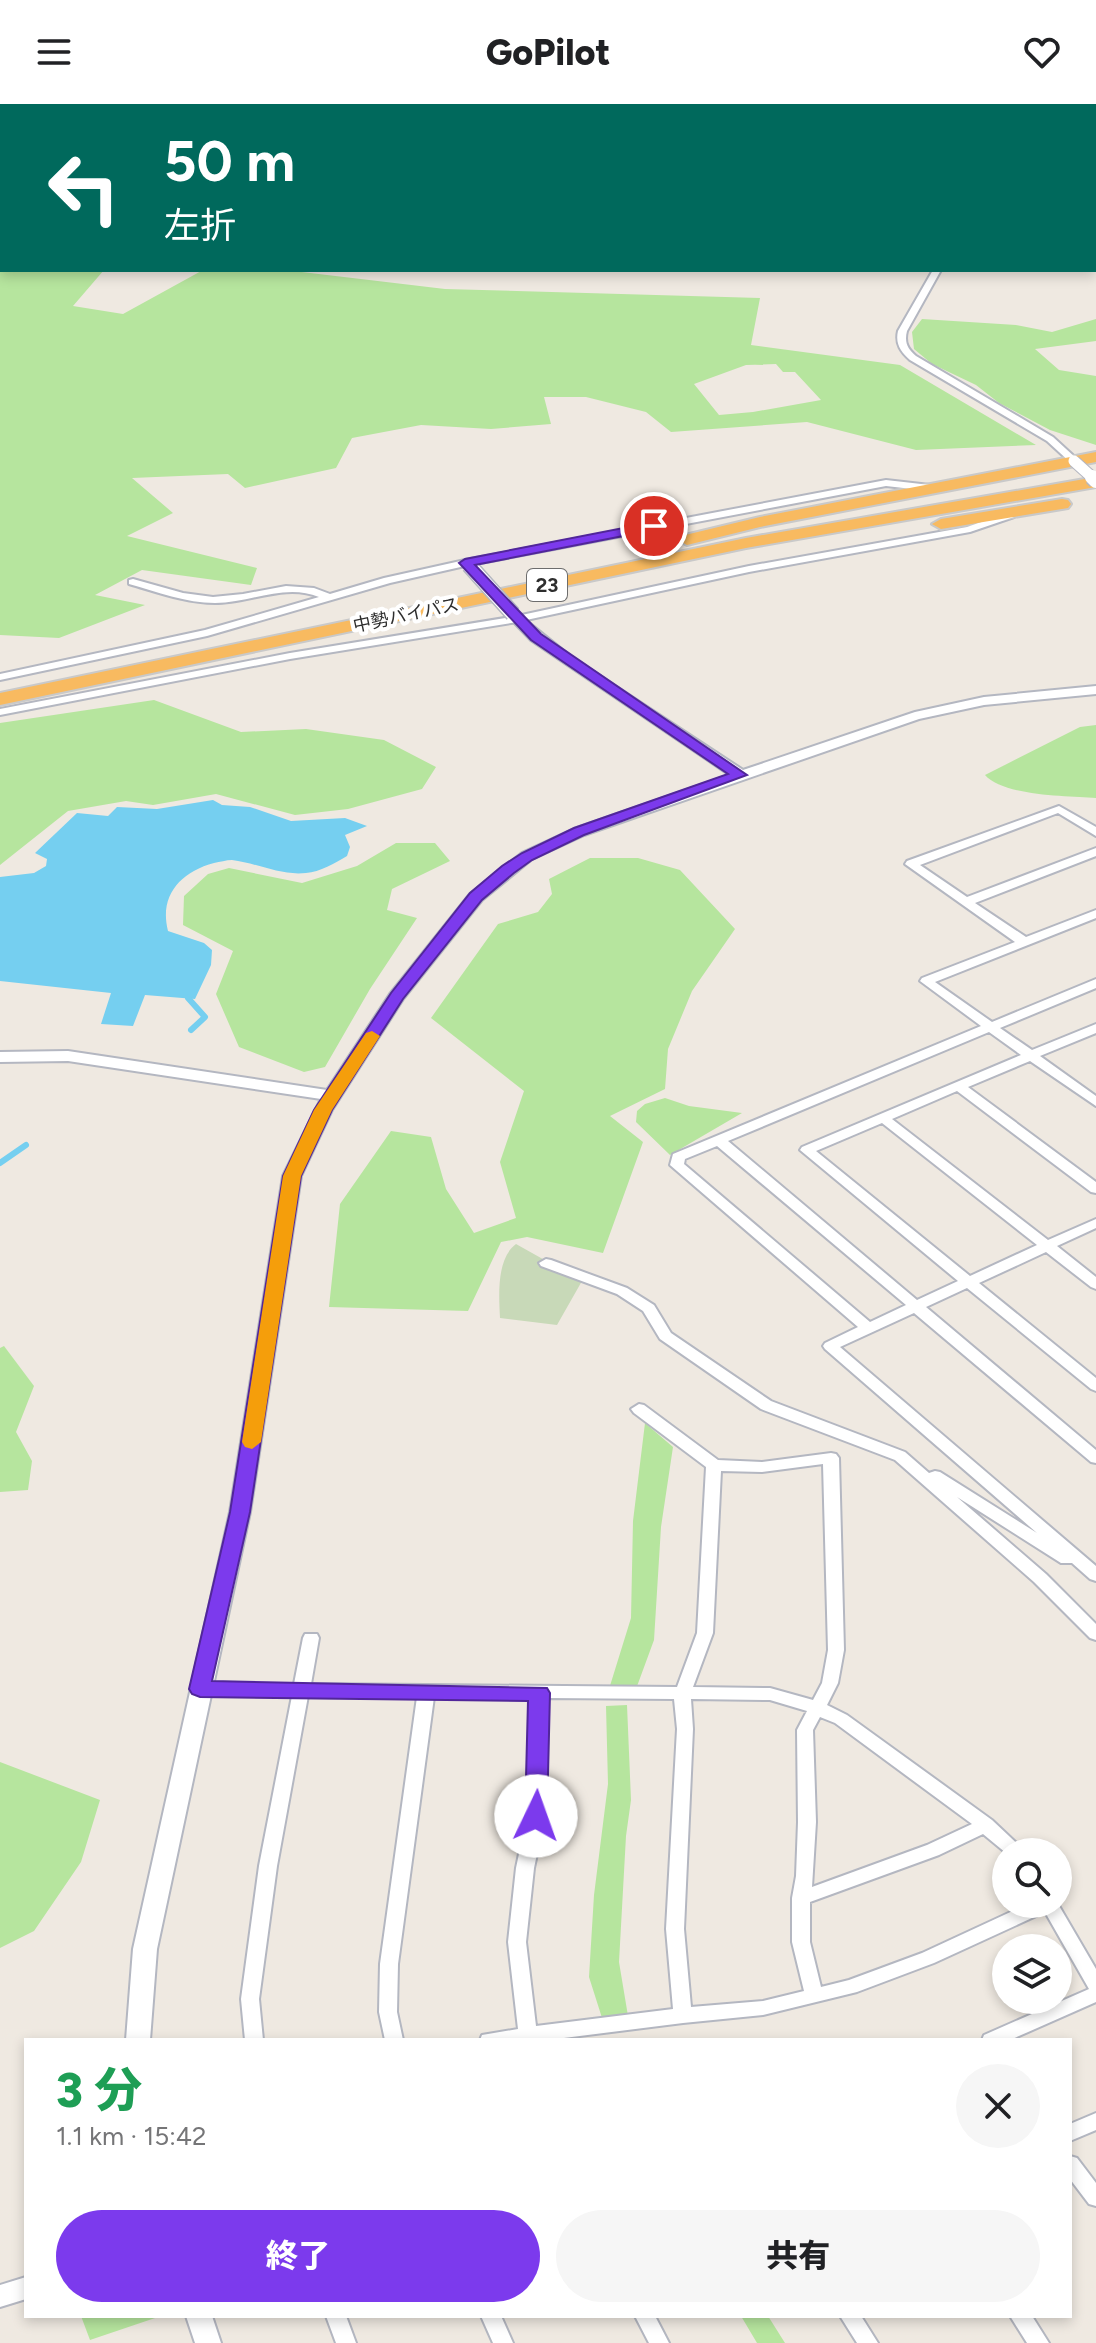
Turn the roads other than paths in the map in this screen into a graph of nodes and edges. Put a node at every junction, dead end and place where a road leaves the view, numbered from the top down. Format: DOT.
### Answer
graph roads {
  1 [pos="936,272"];
  2 [pos="1096,457"];
  3 [pos="1074,461"];
  4 [pos="1096,470"];
  5 [pos="1096,482"];
  6 [pos="930,488"];
  7 [pos="1096,497"];
  8 [pos="1018,512"];
  9 [pos="683,549"];
  10 [pos="467,564"];
  11 [pos="133,582"];
  12 [pos="329,597"];
  13 [pos="515,616"];
  14 [pos="0,677"];
  15 [pos="0,686"];
  16 [pos="1096,690"];
  17 [pos="0,699"];
  18 [pos="0,712"];
  19 [pos="740,775"];
  20 [pos="1096,832"];
  21 [pos="1096,852"];
  22 [pos="966,902"];
  23 [pos="1096,914"];
  24 [pos="1024,942"];
  25 [pos="1096,983"];
  26 [pos="989,1026"];
  27 [pos="1096,1028"];
  28 [pos="1030,1055"];
  29 [pos="0,1057"];
  30 [pos="958,1086"];
  31 [pos="334,1096"];
  32 [pos="1096,1101"];
  33 [pos="883,1118"];
  34 [pos="719,1141"];
  35 [pos="1096,1189"];
  36 [pos="1095,1224"];
  37 [pos="1047,1246"];
  38 [pos="546,1263"];
  39 [pos="970,1281"];
  40 [pos="1096,1284"];
  41 [pos="917,1306"];
  42 [pos="868,1328"];
  43 [pos="1096,1386"];
  44 [pos="639,1409"];
  45 [pos="900,1456"];
  46 [pos="1096,1458"];
  47 [pos="714,1465"];
  48 [pos="1094,1573"];
  49 [pos="1096,1634"];
  50 [pos="311,1638"];
  51 [pos="200,1689"];
  52 [pos="302,1690"];
  53 [pos="426,1692"];
  54 [pos="539,1693"];
  55 [pos="682,1695"];
  56 [pos="815,1707"];
  57 [pos="986,1825"];
  58 [pos="1001,1838"];
  59 [pos="801,1898"];
  60 [pos="1016,1918"];
  61 [pos="1055,1918"];
  62 [pos="1096,1985"];
  63 [pos="1096,1994"];
  64 [pos="814,1995"];
  65 [pos="683,2015"];
  66 [pos="528,2033"];
  67 [pos="138,2038"];
  68 [pos="254,2038"];
  69 [pos="394,2038"];
  70 [pos="500,2038"];
  71 [pos="996,2038"];
  72 [pos="1096,2121"];
  73 [pos="1072,2132"];
  74 [pos="1072,2167"];
  75 [pos="1096,2198"];
  76 [pos="24,2289"];
  77 [pos="0,2296"];
  78 [pos="200,2318"];
  79 [pos="337,2318"];
  80 [pos="492,2318"];
  81 [pos="646,2318"];
  82 [pos="851,2318"];
  83 [pos="1021,2318"];
  84 [pos="208,2343"];
  85 [pos="346,2343"];
  86 [pos="503,2343"];
  87 [pos="659,2343"];
  88 [pos="868,2343"];
  89 [pos="1039,2343"];
  1 -- 3 [label="street"];
  2 -- 3 [label="highway"];
  3 -- 5 [label="street, bridge"];
  3 -- 6 [label="highway"];
  4 -- 9 [label="highway, 中勢バイパス / 23"];
  5 -- 9 [label="highway, 中勢バイパス / 23"];
  6 -- 9 [label="highway"];
  6 -- 10 [label="street"];
  7 -- 8 [label="highway"];
  8 -- 9 [label="highway"];
  8 -- 13 [label="street"];
  9 -- 15 [label="highway, 中勢バイパス / 23"];
  9 -- 17 [label="highway, 中勢バイパス / 23"];
  10 -- 12 [label="street"];
  10 -- 13 [label="street, bridge"];
  11 -- 12 [label="street"];
  12 -- 14 [label="street"];
  13 -- 18 [label="street"];
  13 -- 19 [label="street"];
  16 -- 19 [label="street"];
  19 -- 31 [label="street"];
  20 -- 22 [label="street"];
  21 -- 22 [label="street"];
  22 -- 24 [label="street"];
  23 -- 24 [label="street"];
  24 -- 26 [label="street"];
  25 -- 26 [label="street"];
  26 -- 28 [label="street"];
  26 -- 34 [label="street"];
  27 -- 28 [label="street"];
  28 -- 30 [label="street"];
  28 -- 32 [label="street"];
  29 -- 31 [label="street"];
  30 -- 33 [label="street"];
  30 -- 35 [label="street"];
  31 -- 51 [label="street"];
  33 -- 37 [label="street"];
  33 -- 39 [label="street"];
  34 -- 41 [label="street"];
  34 -- 42 [label="street"];
  36 -- 37 [label="street"];
  37 -- 39 [label="street"];
  37 -- 40 [label="street"];
  38 -- 45 [label="street"];
  39 -- 41 [label="street"];
  39 -- 43 [label="street"];
  41 -- 42 [label="street"];
  41 -- 46 [label="street"];
  42 -- 48 [label="street"];
  44 -- 47 [label="street"];
  45 -- 48 [label="street"];
  45 -- 49 [label="street"];
  47 -- 55 [label="street"];
  47 -- 56 [label="street"];
  50 -- 52 [label="street"];
  51 -- 52 [label="street"];
  51 -- 67 [label="street"];
  52 -- 53 [label="street"];
  52 -- 68 [label="street"];
  53 -- 54 [label="street"];
  53 -- 69 [label="street"];
  54 -- 55 [label="street"];
  54 -- 66 [label="street"];
  55 -- 56 [label="street"];
  55 -- 65 [label="street"];
  56 -- 57 [label="street"];
  56 -- 59 [label="street"];
  57 -- 58 [label="street"];
  57 -- 59 [label="street"];
  59 -- 64 [label="street"];
  60 -- 64 [label="street"];
  61 -- 62 [label="street"];
  63 -- 71 [label="street"];
  64 -- 65 [label="street"];
  65 -- 66 [label="street"];
  66 -- 70 [label="street"];
  72 -- 73 [label="street"];
  74 -- 75 [label="street"];
  76 -- 77 [label="street"];
  78 -- 84 [label="street"];
  79 -- 85 [label="street"];
  80 -- 86 [label="street"];
  81 -- 87 [label="street"];
  82 -- 88 [label="street"];
  83 -- 89 [label="street"];
}
